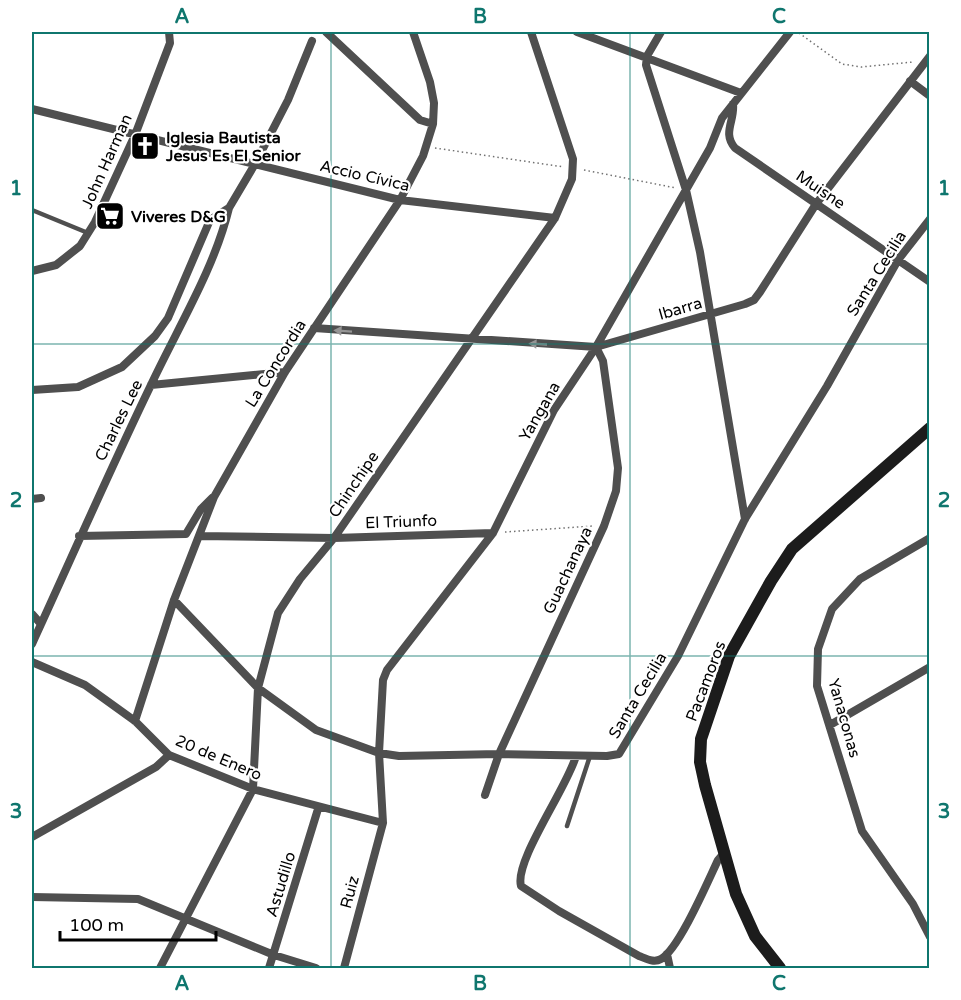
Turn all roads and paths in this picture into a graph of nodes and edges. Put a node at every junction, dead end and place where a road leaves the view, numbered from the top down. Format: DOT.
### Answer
graph roads {
  1 [pos="169,32"];
  2 [pos="326,32"];
  3 [pos="413,32"];
  4 [pos="531,32"];
  5 [pos="577,32"];
  6 [pos="661,32"];
  7 [pos="790,32"];
  8 [pos="796,32"];
  9 [pos="312,41"];
  10 [pos="647,56"];
  11 [pos="928,58"];
  12 [pos="910,81"];
  13 [pos="741,93"];
  14 [pos="930,96"];
  15 [pos="733,104"];
  16 [pos="32,109"];
  17 [pos="433,124"];
  18 [pos="135,135"];
  19 [pos="426,147"];
  20 [pos="255,164"];
  21 [pos="573,168"];
  22 [pos="686,190"];
  23 [pos="400,200"];
  24 [pos="816,204"];
  25 [pos="229,208"];
  26 [pos="32,210"];
  27 [pos="555,218"];
  28 [pos="930,219"];
  29 [pos="88,233"];
  30 [pos="898,260"];
  31 [pos="32,272"];
  32 [pos="930,282"];
  33 [pos="709,315"];
  34 [pos="314,328"];
  35 [pos="469,340"];
  36 [pos="596,347"];
  37 [pos="285,372"];
  38 [pos="151,385"];
  39 [pos="32,390"];
  40 [pos="930,428"];
  41 [pos="214,497"];
  42 [pos="745,519"];
  43 [pos="604,526"];
  44 [pos="492,533"];
  45 [pos="78,536"];
  46 [pos="199,536"];
  47 [pos="334,538"];
  48 [pos="930,538"];
  49 [pos="174,600"];
  50 [pos="32,614"];
  51 [pos="41,624"];
  52 [pos="32,645"];
  53 [pos="32,662"];
  54 [pos="930,667"];
  55 [pos="258,688"];
  56 [pos="135,721"];
  57 [pos="830,725"];
  58 [pos="379,753"];
  59 [pos="169,754"];
  60 [pos="500,754"];
  61 [pos="576,756"];
  62 [pos="590,756"];
  63 [pos="253,789"];
  64 [pos="485,795"];
  65 [pos="318,809"];
  66 [pos="383,824"];
  67 [pos="32,825"];
  68 [pos="567,826"];
  69 [pos="35,835"];
  70 [pos="724,853"];
  71 [pos="32,897"];
  72 [pos="184,919"];
  73 [pos="930,937"];
  74 [pos="667,954"];
  75 [pos="274,955"];
  76 [pos="160,969"];
  77 [pos="269,969"];
  78 [pos="316,969"];
  79 [pos="344,969"];
  80 [pos="670,969"];
  81 [pos="780,969"];
  1 -- 18 [label="street, John Harman"];
  2 -- 17 [label="street"];
  3 -- 17 [label="street, La Concordia"];
  4 -- 21 [label="street, Chinchipe"];
  5 -- 10 [label="street"];
  6 -- 10 [label="street"];
  7 -- 13 [label="street, Yangana"];
  8 -- 11 [label="path"];
  9 -- 20 [label="street"];
  10 -- 13 [label="street"];
  10 -- 22 [label="street"];
  11 -- 12 [label="street, Ibarra"];
  12 -- 14 [label="street"];
  12 -- 24 [label="street, Ibarra"];
  13 -- 15 [label="street, Yangana"];
  15 -- 22 [label="street, Yangana"];
  15 -- 24 [label="street, Muisne"];
  16 -- 18 [label="street, Accio Cívica"];
  17 -- 19 [label="street, La Concordia"];
  18 -- 20 [label="street, Accio Cívica"];
  18 -- 29 [label="street, John Harman"];
  19 -- 21 [label="path"];
  19 -- 23 [label="street, La Concordia"];
  20 -- 23 [label="street, Accio Cívica"];
  20 -- 25 [label="street"];
  21 -- 22 [label="path"];
  21 -- 27 [label="street, Chinchipe"];
  22 -- 33 [label="street"];
  22 -- 36 [label="street, Yangana"];
  23 -- 27 [label="street, Accio Cívica"];
  23 -- 34 [label="street, La Concordia"];
  24 -- 30 [label="street, Muisne"];
  24 -- 33 [label="street, Ibarra"];
  25 -- 38 [label="street, Charles Lee"];
  25 -- 39 [label="street"];
  26 -- 29 [label="lane"];
  27 -- 35 [label="street, Chinchipe"];
  28 -- 30 [label="street, Santa Cecilia"];
  29 -- 31 [label="street, John Harman"];
  30 -- 32 [label="street, Muisne"];
  30 -- 42 [label="street, Santa Cecilia"];
  33 -- 36 [label="street, Ibarra"];
  33 -- 42 [label="street"];
  35 -- 34 [label="street, Ibarra, one-way"];
  34 -- 37 [label="street, La Concordia"];
  36 -- 35 [label="street, Ibarra, one-way"];
  35 -- 47 [label="street, Chinchipe"];
  36 -- 43 [label="street, Guachanaya"];
  36 -- 44 [label="street, Yangana"];
  37 -- 38 [label="street"];
  37 -- 41 [label="street, La Concordia"];
  38 -- 45 [label="street, Charles Lee"];
  40 -- 70 [label="street, Pacamoros"];
  41 -- 45 [label="street"];
  41 -- 46 [label="street, La Concordia"];
  42 -- 62 [label="street, Santa Cecilia"];
  43 -- 44 [label="path"];
  43 -- 60 [label="street, Guachanaya"];
  44 -- 47 [label="street, El Triunfo"];
  44 -- 58 [label="street, Yangana"];
  45 -- 51 [label="street, Charles Lee"];
  46 -- 47 [label="street, El Triunfo"];
  46 -- 49 [label="street, La Concordia"];
  47 -- 55 [label="street, Chinchipe"];
  48 -- 57 [label="street, Yanaconas"];
  49 -- 55 [label="street, Santa Cecilia"];
  49 -- 56 [label="street, La Concordia"];
  50 -- 51 [label="street"];
  51 -- 52 [label="street, Charles Lee"];
  53 -- 56 [label="street, 20 de Enero"];
  54 -- 57 [label="street"];
  55 -- 58 [label="street, Santa Cecilia"];
  55 -- 63 [label="street, Chinchipe"];
  56 -- 59 [label="street, 20 de Enero"];
  57 -- 73 [label="street, Yanaconas"];
  58 -- 60 [label="street, Santa Cecilia"];
  58 -- 66 [label="street, Yangana"];
  59 -- 63 [label="street, 20 de Enero"];
  59 -- 69 [label="street"];
  60 -- 61 [label="street, Santa Cecilia"];
  60 -- 64 [label="street, Guachanaya"];
  61 -- 62 [label="street, Santa Cecilia"];
  61 -- 74 [label="street"];
  62 -- 68 [label="lane"];
  63 -- 65 [label="street, 20 de Enero"];
  63 -- 72 [label="street, Chinchipe"];
  65 -- 66 [label="street, 20 de Enero"];
  65 -- 75 [label="street, Astudillo"];
  66 -- 79 [label="street, Ruiz"];
  67 -- 69 [label="street"];
  70 -- 74 [label="street"];
  70 -- 81 [label="street, Pacamoros"];
  71 -- 72 [label="street"];
  72 -- 75 [label="street"];
  72 -- 76 [label="street, Chinchipe"];
  74 -- 80 [label="street"];
  75 -- 77 [label="street, Astudillo"];
  75 -- 78 [label="street"];
}
